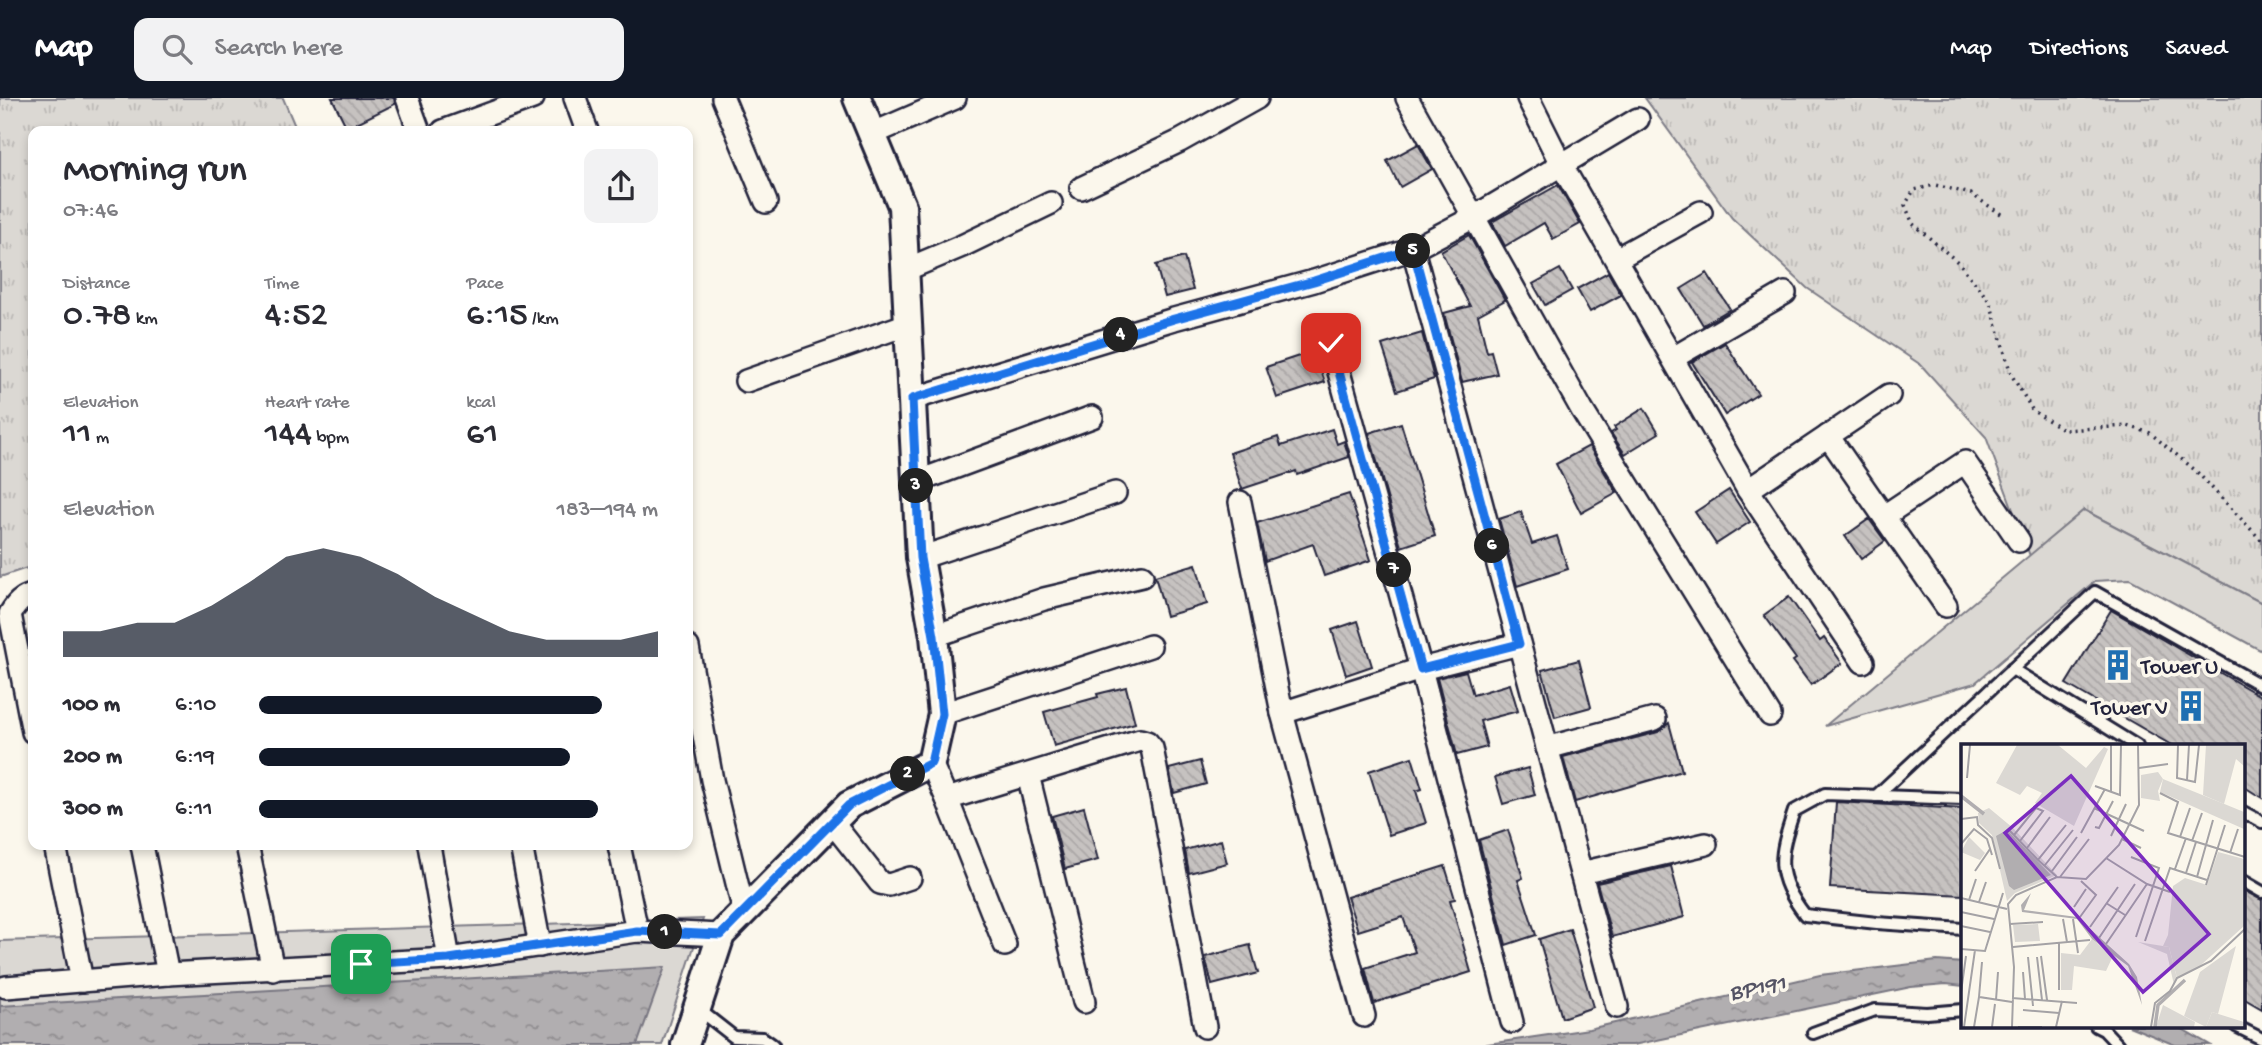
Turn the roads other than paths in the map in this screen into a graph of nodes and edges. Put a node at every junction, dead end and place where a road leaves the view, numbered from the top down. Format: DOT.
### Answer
graph roads {
  1 [pos="407,98"];
  2 [pos="533,98"];
  3 [pos="575,98"];
  4 [pos="723,98"];
  5 [pos="857,98"];
  6 [pos="955,98"];
  7 [pos="1257,98"];
  8 [pos="1407,98"];
  9 [pos="1528,98"];
  10 [pos="1639,120"];
  11 [pos="417,126"];
  12 [pos="457,126"];
  13 [pos="585,126"];
  14 [pos="872,134"];
  15 [pos="1562,166"];
  16 [pos="1081,188"];
  17 [pos="766,202"];
  18 [pos="1051,203"];
  19 [pos="1701,212"];
  20 [pos="1474,218"];
  21 [pos="1413,249"];
  22 [pos="1616,259"];
  23 [pos="905,270"];
  24 [pos="1785,293"];
  25 [pos="908,324"];
  26 [pos="1331,343"];
  27 [pos="1673,358"];
  28 [pos="746,381"];
  29 [pos="1889,395"];
  30 [pos="912,399"];
  31 [pos="1092,417"];
  32 [pos="1828,436"];
  33 [pos="916,482"];
  34 [pos="1748,490"];
  35 [pos="1115,494"];
  36 [pos="1240,502"];
  37 [pos="1884,516"];
  38 [pos="2019,541"];
  39 [pos="920,558"];
  40 [pos="1142,576"];
  41 [pos="28,596"];
  42 [pos="1946,606"];
  43 [pos="934,636"];
  44 [pos="1519,644"];
  45 [pos="1150,646"];
  46 [pos="1863,662"];
  47 [pos="2012,668"];
  48 [pos="1421,669"];
  49 [pos="693,675"];
  50 [pos="2262,686"];
  51 [pos="28,706"];
  52 [pos="1282,713"];
  53 [pos="942,714"];
  54 [pos="1770,716"];
  55 [pos="1655,719"];
  56 [pos="2134,744"];
  57 [pos="1547,748"];
  58 [pos="931,763"];
  59 [pos="1028,775"];
  60 [pos="1876,796"];
  61 [pos="947,799"];
  62 [pos="1961,799"];
  63 [pos="2244,813"];
  64 [pos="832,822"];
  65 [pos="2262,822"];
  66 [pos="1706,844"];
  67 [pos="56,850"];
  68 [pos="143,850"];
  69 [pos="248,850"];
  70 [pos="430,850"];
  71 [pos="522,850"];
  72 [pos="620,850"];
  73 [pos="1581,873"];
  74 [pos="910,878"];
  75 [pos="2244,882"];
  76 [pos="2262,892"];
  77 [pos="744,912"];
  78 [pos="1961,929"];
  79 [pos="637,931"];
  80 [pos="721,935"];
  81 [pos="1005,945"];
  82 [pos="540,946"];
  83 [pos="449,959"];
  84 [pos="273,970"];
  85 [pos="168,974"];
  86 [pos="82,981"];
  87 [pos="6,986"];
  88 [pos="1084,1002"];
  89 [pos="1617,1007"];
  90 [pos="697,1008"];
  91 [pos="1961,1010"];
  92 [pos="1364,1016"];
  93 [pos="1512,1022"];
  94 [pos="1205,1027"];
  95 [pos="2100,1028"];
  96 [pos="2240,1028"];
  97 [pos="1813,1033"];
  98 [pos="2262,1039"];
  99 [pos="685,1045"];
  100 [pos="773,1045"];
  101 [pos="2118,1045"];
  1 -- 11 [label="street"];
  2 -- 12 [label="street"];
  3 -- 13 [label="street"];
  4 -- 17 [label="street"];
  5 -- 14 [label="street"];
  6 -- 14 [label="street"];
  7 -- 16 [label="street"];
  8 -- 20 [label="street"];
  9 -- 15 [label="street"];
  10 -- 15 [label="street"];
  14 -- 23 [label="street"];
  15 -- 20 [label="street"];
  15 -- 22 [label="street"];
  18 -- 23 [label="street"];
  19 -- 22 [label="street"];
  20 -- 21 [label="street"];
  20 -- 54 [label="street"];
  21 -- 30 [label="street"];
  21 -- 44 [label="street"];
  22 -- 27 [label="street"];
  23 -- 25 [label="street"];
  24 -- 27 [label="street"];
  25 -- 28 [label="street"];
  25 -- 30 [label="street"];
  26 -- 48 [label="street"];
  27 -- 34 [label="street"];
  29 -- 32 [label="street"];
  30 -- 33 [label="street"];
  31 -- 33 [label="street"];
  32 -- 34 [label="street"];
  32 -- 37 [label="street"];
  33 -- 39 [label="street"];
  34 -- 46 [label="street"];
  35 -- 39 [label="street"];
  36 -- 52 [label="street"];
  37 -- 38 [label="street"];
  37 -- 42 [label="street"];
  39 -- 43 [label="street"];
  40 -- 43 [label="street"];
  41 -- 51 [label="street"];
  43 -- 53 [label="street"];
  44 -- 48 [label="street"];
  44 -- 57 [label="street"];
  45 -- 53 [label="street"];
  47 -- 50 [label="lane"];
  47 -- 56 [label="lane"];
  47 -- 60 [label="lane"];
  48 -- 52 [label="street"];
  48 -- 93 [label="street"];
  49 -- 77 [label="street"];
  52 -- 92 [label="street"];
  53 -- 58 [label="street"];
  55 -- 57 [label="street"];
  57 -- 73 [label="street"];
  58 -- 61 [label="street"];
  58 -- 64 [label="street"];
  59 -- 61 [label="street"];
  59 -- 88 [label="street"];
  59 -- 94 [label="street"];
  60 -- 62 [label="lane"];
  60 -- 78 [label="lane"];
  61 -- 81 [label="street"];
  63 -- 65 [label="lane"];
  64 -- 74 [label="street"];
  64 -- 77 [label="street"];
  66 -- 73 [label="street"];
  67 -- 86 [label="street"];
  68 -- 85 [label="street"];
  69 -- 84 [label="street"];
  70 -- 83 [label="street"];
  71 -- 82 [label="street"];
  72 -- 79 [label="street"];
  73 -- 89 [label="street"];
  75 -- 76 [label="lane"];
  77 -- 80 [label="street"];
  79 -- 80 [label="street"];
  79 -- 82 [label="street"];
  80 -- 90 [label="street"];
  82 -- 83 [label="street"];
  83 -- 84 [label="street"];
  84 -- 85 [label="street"];
  85 -- 86 [label="street"];
  86 -- 87 [label="street"];
  90 -- 99 [label="street"];
  90 -- 100 [label="lane"];
  91 -- 97 [label="lane"];
  95 -- 101 [label="lane"];
  96 -- 98 [label="lane"];
}
